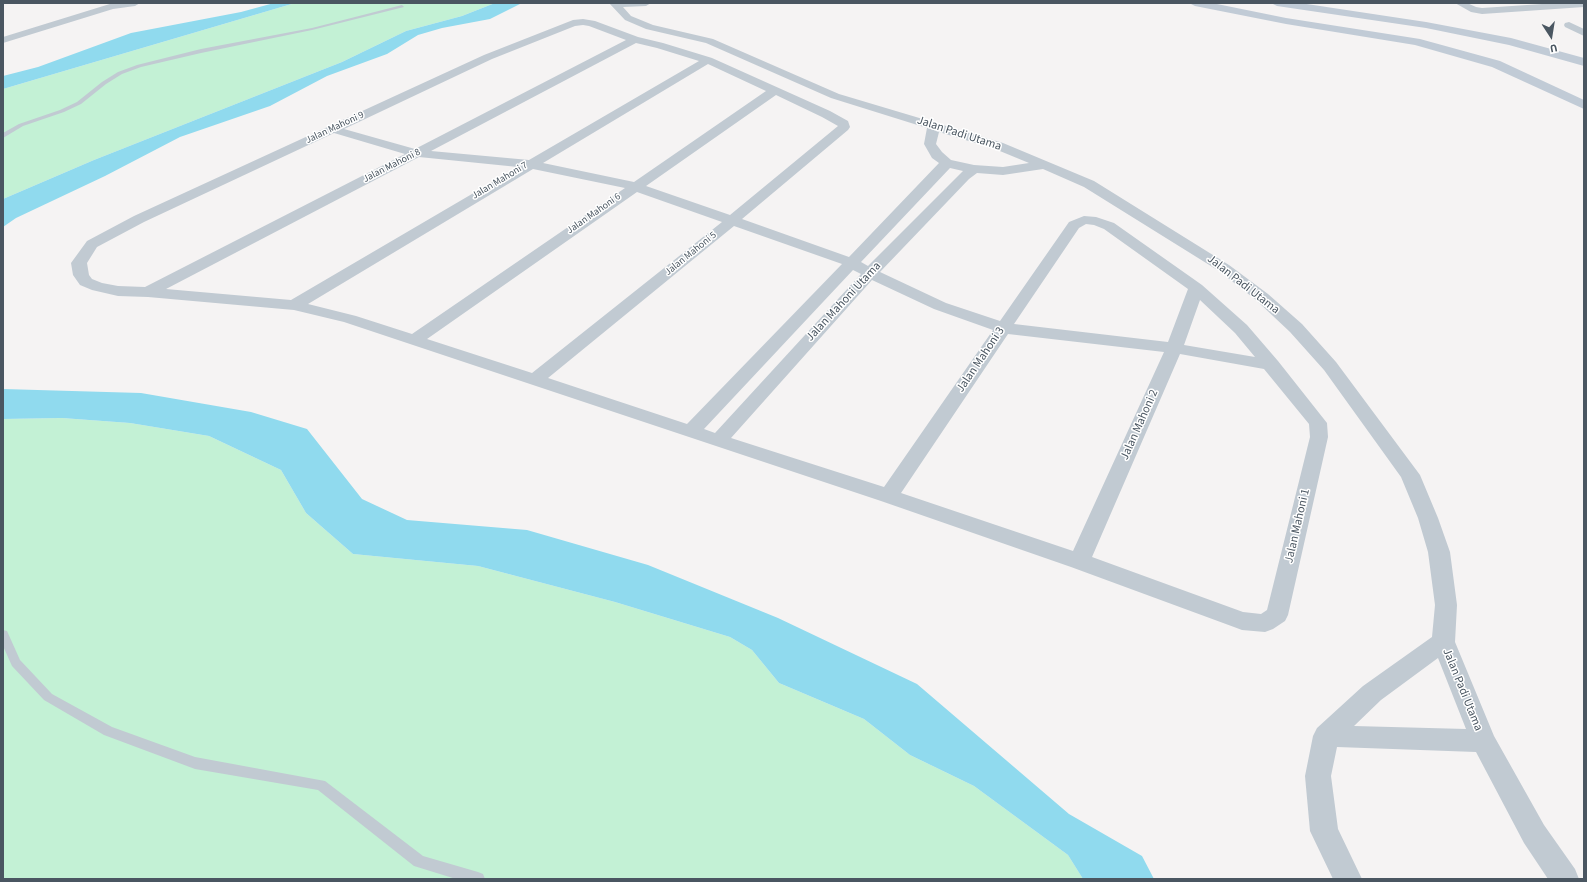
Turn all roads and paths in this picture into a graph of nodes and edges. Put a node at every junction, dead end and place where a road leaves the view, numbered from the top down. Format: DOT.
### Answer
graph roads {
  1 [pos="135,3"];
  2 [pos="646,3"];
  3 [pos="1195,3"];
  4 [pos="1277,3"];
  5 [pos="1460,3"];
  6 [pos="111,4"];
  7 [pos="614,4"];
  8 [pos="1584,4"];
  9 [pos="402,6"];
  10 [pos="1584,23"];
  11 [pos="1584,33"];
  12 [pos="3,40"];
  13 [pos="635,40"];
  14 [pos="708,60"];
  15 [pos="1584,62"];
  16 [pos="774,91"];
  17 [pos="1584,105"];
  18 [pos="934,125"];
  19 [pos="332,129"];
  20 [pos="3,136"];
  21 [pos="417,153"];
  22 [pos="947,163"];
  23 [pos="529,164"];
  24 [pos="1044,165"];
  25 [pos="974,169"];
  26 [pos="634,186"];
  27 [pos="733,220"];
  28 [pos="852,263"];
  29 [pos="870,274"];
  30 [pos="1196,288"];
  31 [pos="148,292"];
  32 [pos="294,305"];
  33 [pos="1003,328"];
  34 [pos="414,340"];
  35 [pos="1174,348"];
  36 [pos="1272,365"];
  37 [pos="535,380"];
  38 [pos="690,431"];
  39 [pos="718,440"];
  40 [pos="888,496"];
  41 [pos="1079,561"];
  42 [pos="3,634"];
  43 [pos="1443,642"];
  44 [pos="1326,736"];
  45 [pos="1483,741"];
  46 [pos="478,879"];
  47 [pos="1348,879"];
  48 [pos="1565,879"];
  1 -- 6 [label="street"];
  2 -- 7 [label="street"];
  3 -- 17 [label="street"];
  4 -- 15 [label="street"];
  5 -- 8 [label="street"];
  6 -- 12 [label="street"];
  7 -- 18 [label="street, Jalan Padi Utama"];
  9 -- 20 [label="lane"];
  10 -- 11 [label="street"];
  13 -- 14 [label="street"];
  13 -- 19 [label="street, Jalan Mahoni 9"];
  13 -- 21 [label="street, Jalan Mahoni 8"];
  14 -- 16 [label="street"];
  14 -- 23 [label="street, Jalan Mahoni 7"];
  16 -- 26 [label="street, Jalan Mahoni 6"];
  16 -- 27 [label="street, Jalan Mahoni 5"];
  18 -- 22 [label="street"];
  18 -- 24 [label="street, Jalan Padi Utama"];
  19 -- 21 [label="street"];
  19 -- 31 [label="street, Jalan Mahoni 9"];
  21 -- 23 [label="street"];
  21 -- 31 [label="street, Jalan Mahoni 8"];
  22 -- 25 [label="street"];
  22 -- 28 [label="street, Jalan Mahoni Utama"];
  23 -- 26 [label="street"];
  23 -- 32 [label="street, Jalan Mahoni 7"];
  24 -- 25 [label="street"];
  24 -- 43 [label="street, Jalan Padi Utama"];
  25 -- 29 [label="street, Jalan Mahoni Utama"];
  26 -- 27 [label="street"];
  26 -- 34 [label="street, Jalan Mahoni 6"];
  27 -- 28 [label="street"];
  27 -- 37 [label="street, Jalan Mahoni 5"];
  28 -- 29 [label="street"];
  28 -- 38 [label="street, Jalan Mahoni Utama"];
  29 -- 33 [label="street"];
  29 -- 39 [label="street, Jalan Mahoni Utama"];
  30 -- 33 [label="street, Jalan Mahoni 3"];
  30 -- 35 [label="street, Jalan Mahoni 2"];
  30 -- 36 [label="street"];
  31 -- 32 [label="street"];
  32 -- 34 [label="street"];
  33 -- 35 [label="street"];
  33 -- 40 [label="street, Jalan Mahoni 3"];
  34 -- 37 [label="street"];
  35 -- 36 [label="street"];
  35 -- 41 [label="street, Jalan Mahoni 2"];
  36 -- 41 [label="street, Jalan Mahoni 1"];
  37 -- 38 [label="street"];
  38 -- 39 [label="street"];
  39 -- 40 [label="street"];
  40 -- 41 [label="street"];
  42 -- 46 [label="lane"];
  43 -- 44 [label="street"];
  43 -- 45 [label="street, Jalan Padi Utama"];
  44 -- 45 [label="street"];
  44 -- 47 [label="street"];
  45 -- 48 [label="street, Jalan Padi Utama"];
}
